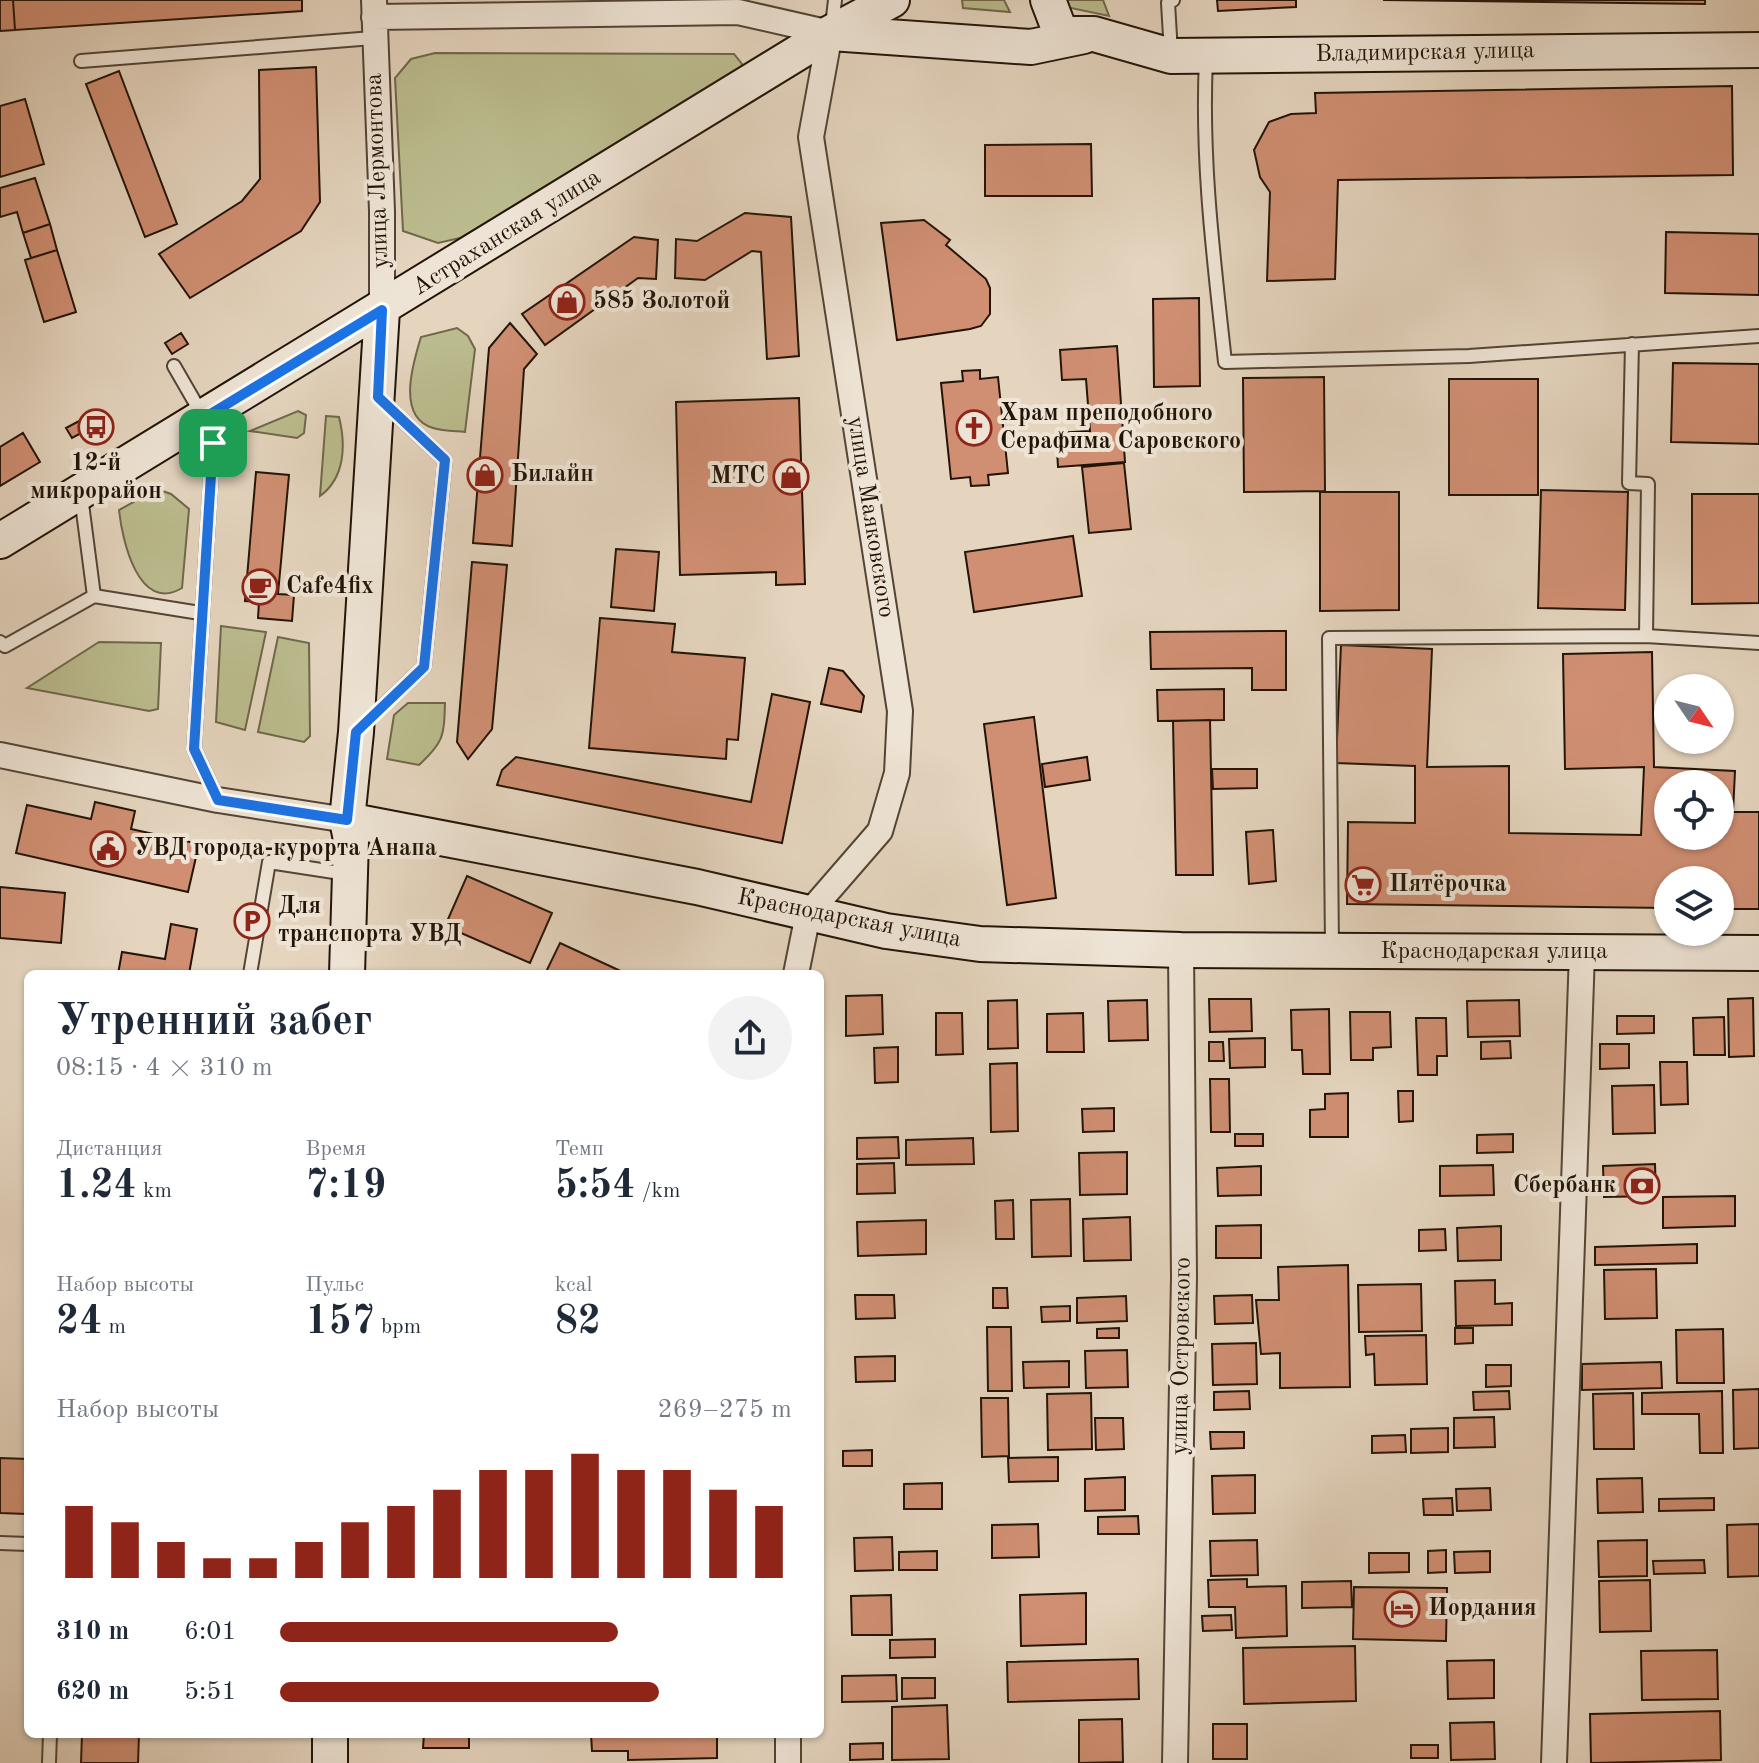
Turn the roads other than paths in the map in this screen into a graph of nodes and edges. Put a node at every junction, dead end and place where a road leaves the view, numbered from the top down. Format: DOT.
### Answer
graph roads {
  1 [pos="892,0"];
  2 [pos="1048,0"];
  3 [pos="1169,1"];
  4 [pos="833,16"];
  5 [pos="374,18"];
  6 [pos="1094,34"];
  7 [pos="1759,50"];
  8 [pos="1171,56"];
  9 [pos="1206,56"];
  10 [pos="81,61"];
  11 [pos="382,310"];
  12 [pos="1759,336"];
  13 [pos="1632,344"];
  14 [pos="174,366"];
  15 [pos="378,397"];
  16 [pos="204,418"];
  17 [pos="80,490"];
  18 [pos="0,541"];
  19 [pos="94,596"];
  20 [pos="200,613"];
  21 [pos="1646,636"];
  22 [pos="0,642"];
  23 [pos="1759,643"];
  24 [pos="356,732"];
  25 [pos="0,755"];
  26 [pos="218,800"];
  27 [pos="347,820"];
  28 [pos="350,875"];
  29 [pos="808,914"];
  30 [pos="1181,950"];
  31 [pos="1332,951"];
  32 [pos="1582,952"];
  33 [pos="1759,953"];
  34 [pos="251,970"];
  35 [pos="347,970"];
  36 [pos="797,970"];
  37 [pos="0,1543"];
  38 [pos="24,1544"];
  39 [pos="50,1738"];
  40 [pos="330,1738"];
  41 [pos="788,1738"];
  42 [pos="49,1763"];
  43 [pos="330,1763"];
  44 [pos="788,1763"];
  45 [pos="1175,1763"];
  46 [pos="1554,1763"];
  1 -- 4 [label="street, Астраханская улица"];
  2 -- 6 [label="street, Владимирская улица"];
  3 -- 8 [label="lane"];
  4 -- 5 [label="street, Владимирская улица"];
  4 -- 6 [label="street, Владимирская улица"];
  4 -- 11 [label="street, Астраханская улица"];
  4 -- 29 [label="street, улица Маяковского"];
  5 -- 10 [label="lane"];
  5 -- 11 [label="street, улица Лермонтова"];
  6 -- 8 [label="street, Владимирская улица"];
  7 -- 9 [label="street, Владимирская улица"];
  8 -- 9 [label="street, Владимирская улица"];
  9 -- 13 [label="lane"];
  11 -- 15 [label="street, улица Лермонтова"];
  11 -- 16 [label="street, Астраханская улица"];
  12 -- 13 [label="lane"];
  13 -- 21 [label="lane"];
  14 -- 16 [label="lane"];
  15 -- 24 [label="street, улица Лермонтова"];
  15 -- 24 [label="lane"];
  16 -- 17 [label="street, Астраханская улица"];
  16 -- 20 [label="lane"];
  17 -- 18 [label="street, Астраханская улица"];
  17 -- 19 [label="lane"];
  19 -- 20 [label="lane"];
  19 -- 22 [label="lane"];
  20 -- 26 [label="lane"];
  21 -- 23 [label="lane"];
  21 -- 31 [label="lane"];
  24 -- 27 [label="street, улица Лермонтова"];
  25 -- 26 [label="street, Краснодарская улица"];
  26 -- 27 [label="street, Краснодарская улица"];
  27 -- 28 [label="street, улица Лермонтова"];
  27 -- 29 [label="street, Краснодарская улица"];
  28 -- 34 [label="lane"];
  28 -- 35 [label="street, улица Лермонтова"];
  29 -- 30 [label="street, Краснодарская улица"];
  29 -- 36 [label="street, улица Маяковского"];
  30 -- 31 [label="street, Краснодарская улица"];
  30 -- 45 [label="street, улица Островского"];
  31 -- 32 [label="street, Краснодарская улица"];
  32 -- 33 [label="street, Краснодарская улица"];
  32 -- 46 [label="street"];
  37 -- 38 [label="lane"];
  39 -- 42 [label="lane"];
  40 -- 43 [label="street"];
  41 -- 44 [label="street"];
}
